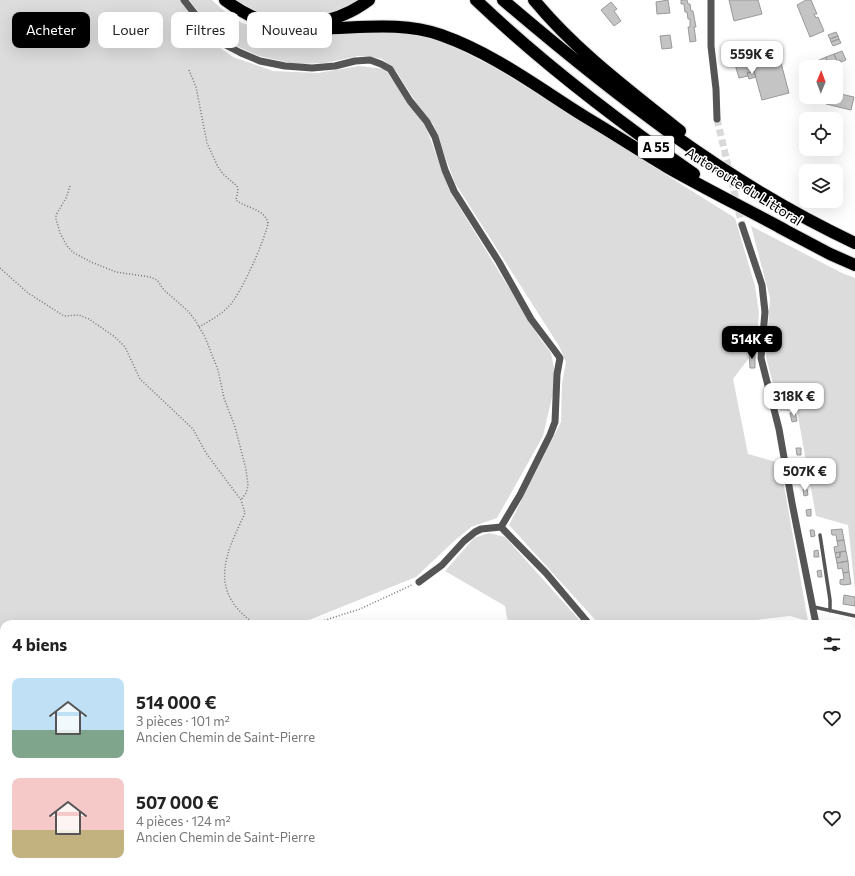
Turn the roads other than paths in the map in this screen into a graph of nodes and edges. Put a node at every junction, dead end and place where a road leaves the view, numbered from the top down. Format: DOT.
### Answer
graph roads {
  1 [pos="184,0"];
  2 [pos="225,0"];
  3 [pos="369,0"];
  4 [pos="476,0"];
  5 [pos="503,0"];
  6 [pos="534,0"];
  7 [pos="711,0"];
  8 [pos="238,8"];
  9 [pos="717,119"];
  10 [pos="752,188"];
  11 [pos="742,225"];
  12 [pos="785,230"];
  13 [pos="855,243"];
  14 [pos="855,265"];
  15 [pos="501,527"];
  16 [pos="820,535"];
  17 [pos="419,582"];
  18 [pos="814,611"];
  19 [pos="830,611"];
  20 [pos="855,616"];
  21 [pos="586,620"];
  22 [pos="813,620"];
  23 [pos="815,620"];
  1 -- 15 [label="street"];
  2 -- 8 [label="highway"];
  3 -- 8 [label="highway"];
  4 -- 12 [label="highway, Autoroute du Littoral / A 55"];
  5 -- 10 [label="highway, Autoroute du Littoral / A 55"];
  6 -- 10 [label="highway"];
  7 -- 9 [label="street"];
  8 -- 12 [label="highway"];
  10 -- 13 [label="highway, Autoroute du Littoral / A 55"];
  11 -- 18 [label="street"];
  12 -- 14 [label="highway, Autoroute du Littoral / A 55"];
  15 -- 17 [label="street"];
  15 -- 21 [label="street"];
  16 -- 19 [label="lane"];
  18 -- 19 [label="lane"];
  18 -- 22 [label="street"];
  18 -- 23 [label="street"];
  19 -- 20 [label="lane"];
}
